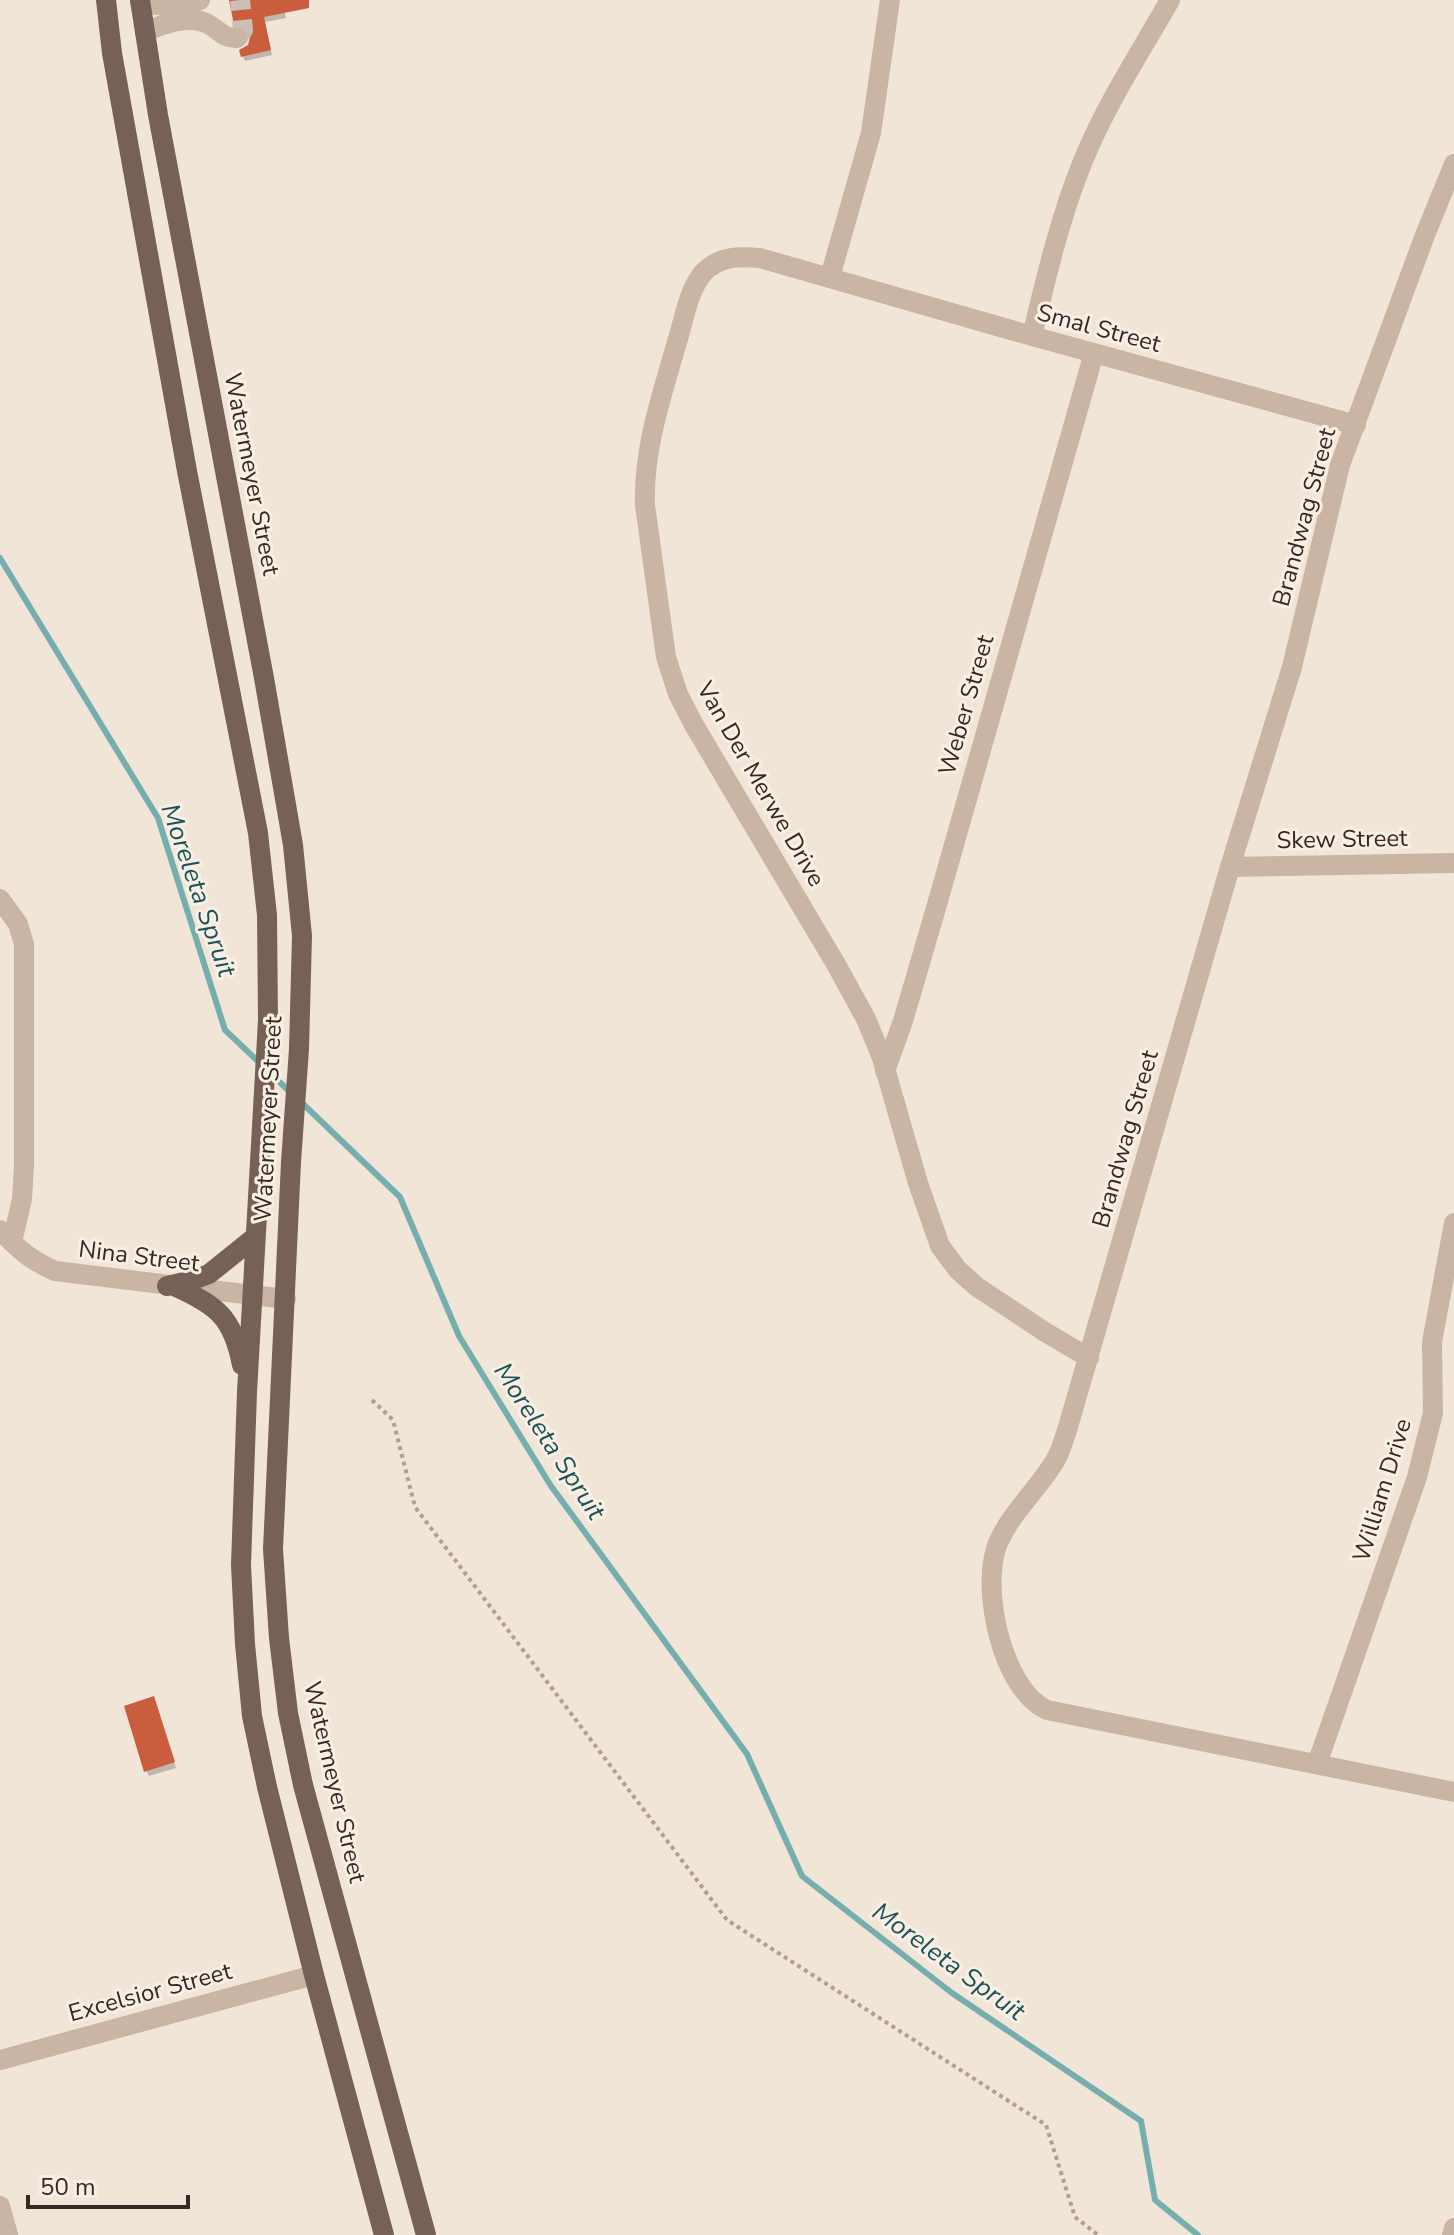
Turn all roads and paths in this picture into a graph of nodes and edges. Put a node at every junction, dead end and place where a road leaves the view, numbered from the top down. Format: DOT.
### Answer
graph roads {
  1 [pos="106,0"];
  2 [pos="200,0"];
  3 [pos="890,0"];
  4 [pos="1170,0"];
  5 [pos="140,2"];
  6 [pos="145,32"];
  7 [pos="237,38"];
  8 [pos="1454,164"];
  9 [pos="830,277"];
  10 [pos="1032,336"];
  11 [pos="1094,353"];
  12 [pos="1356,425"];
  13 [pos="1454,863"];
  14 [pos="1230,867"];
  15 [pos="0,899"];
  16 [pos="885,1071"];
  17 [pos="1454,1223"];
  18 [pos="6,1236"];
  19 [pos="255,1237"];
  20 [pos="172,1286"];
  21 [pos="253,1296"];
  22 [pos="286,1299"];
  23 [pos="1089,1358"];
  24 [pos="247,1392"];
  25 [pos="372,1400"];
  26 [pos="1317,1764"];
  27 [pos="1454,1792"];
  28 [pos="314,1975"];
  29 [pos="0,2060"];
  30 [pos="0,2206"];
  31 [pos="1454,2228"];
  32 [pos="8,2235"];
  33 [pos="384,2235"];
  34 [pos="426,2235"];
  35 [pos="1098,2235"];
  36 [pos="1452,2235"];
  1 -- 19 [label="main road, Watermeyer Street"];
  2 -- 5 [label="street"];
  3 -- 9 [label="street"];
  4 -- 10 [label="street"];
  5 -- 6 [label="main road, Watermeyer Street"];
  6 -- 7 [label="street"];
  6 -- 22 [label="main road, Watermeyer Street"];
  8 -- 12 [label="street, Brandwag Street"];
  9 -- 10 [label="street, Smal Street"];
  9 -- 16 [label="street, Van Der Merwe Drive"];
  10 -- 11 [label="street, Smal Street"];
  11 -- 12 [label="street, Smal Street"];
  11 -- 16 [label="street, Weber Street"];
  12 -- 14 [label="street, Brandwag Street"];
  13 -- 14 [label="street, Skew Street"];
  14 -- 23 [label="street, Brandwag Street"];
  15 -- 18 [label="street"];
  16 -- 23 [label="street, Van Der Merwe Drive"];
  17 -- 26 [label="street, William Drive"];
  18 -- 20 [label="street, Nina Street"];
  19 -- 20 [label="main road"];
  19 -- 21 [label="main road, Watermeyer Street"];
  20 -- 21 [label="street, Nina Street"];
  20 -- 24 [label="main road"];
  21 -- 22 [label="street, Nina Street"];
  21 -- 24 [label="main road, Watermeyer Street"];
  22 -- 34 [label="main road, Watermeyer Street"];
  23 -- 26 [label="street, Brandwag Street"];
  24 -- 28 [label="main road, Watermeyer Street"];
  25 -- 35 [label="path"];
  26 -- 27 [label="street, Brandwag Street"];
  28 -- 29 [label="street, Excelsior Street"];
  28 -- 33 [label="main road, Watermeyer Street"];
  30 -- 32 [label="street"];
  31 -- 36 [label="street"];
}
